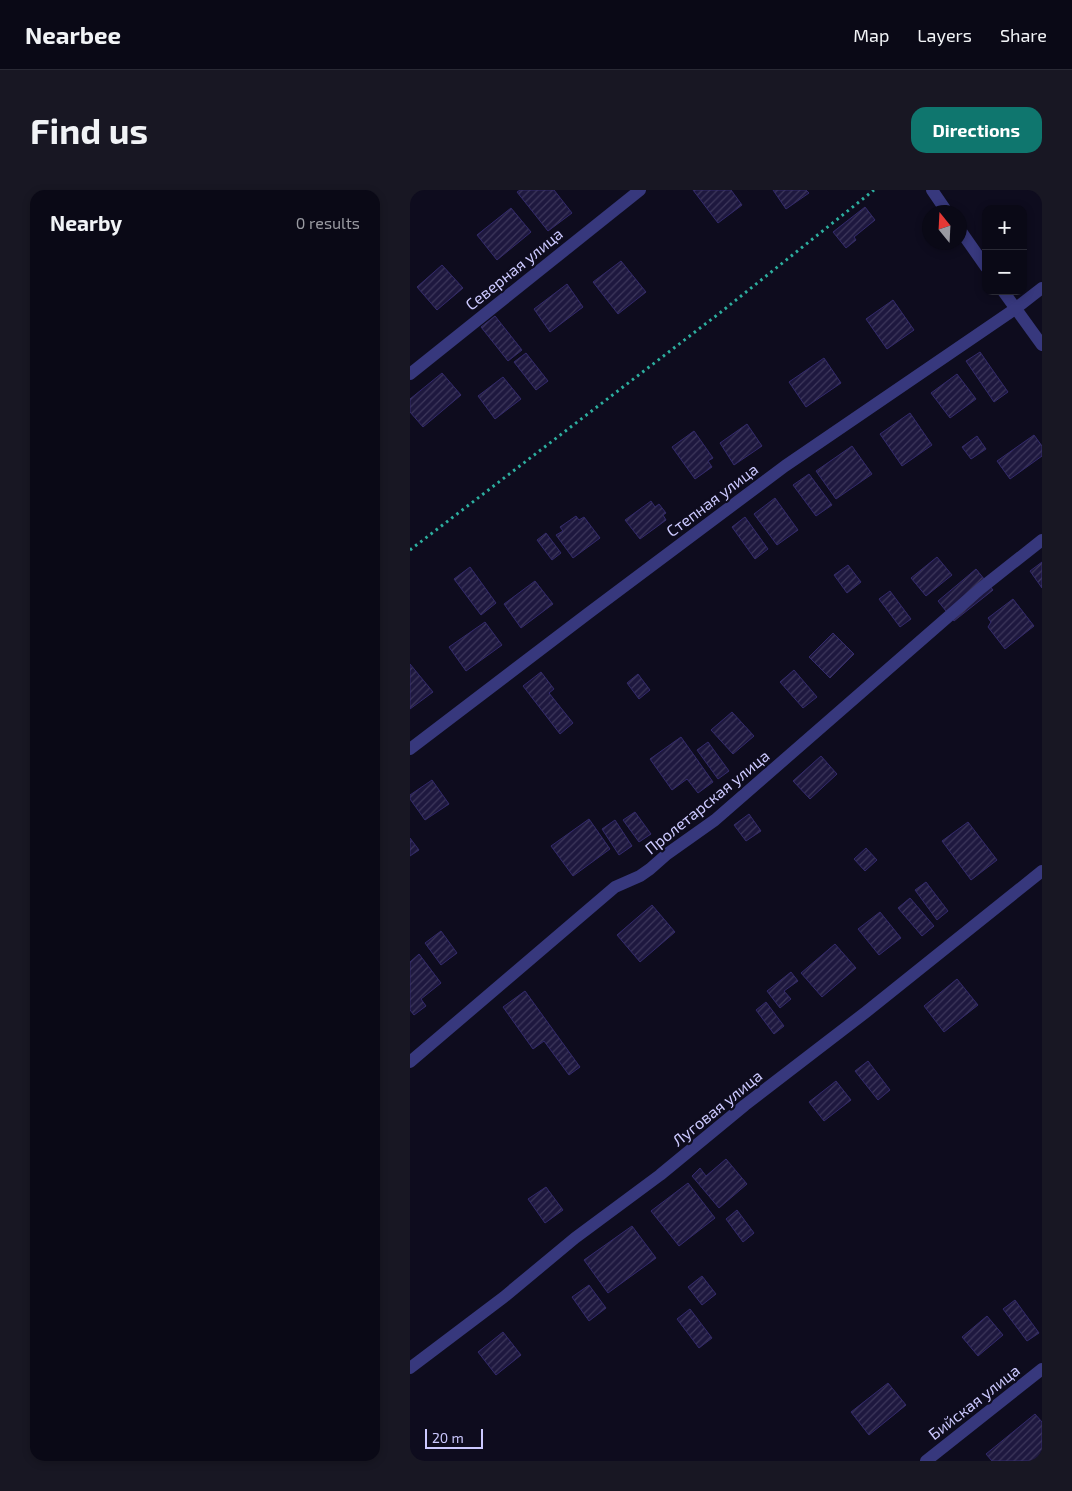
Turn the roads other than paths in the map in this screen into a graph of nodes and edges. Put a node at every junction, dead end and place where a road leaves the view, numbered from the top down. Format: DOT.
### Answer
graph roads {
  1 [pos="640,190"];
  2 [pos="932,190"];
  3 [pos="942,205"];
  4 [pos="967,240"];
  5 [pos="982,261"];
  6 [pos="1042,288"];
  7 [pos="1006,295"];
  8 [pos="1015,309"];
  9 [pos="1042,345"];
  10 [pos="410,374"];
  11 [pos="1042,540"];
  12 [pos="410,749"];
  13 [pos="1042,871"];
  14 [pos="410,1062"];
  15 [pos="410,1368"];
  16 [pos="1042,1369"];
  17 [pos="926,1461"];
  1 -- 10 [label="street, Северная улица"];
  2 -- 3 [label="street"];
  4 -- 5 [label="street"];
  6 -- 8 [label="street, Степная улица"];
  7 -- 8 [label="street"];
  8 -- 9 [label="street"];
  8 -- 12 [label="street, Степная улица"];
  11 -- 14 [label="street, Пролетарская улица"];
  13 -- 15 [label="street, Луговая улица"];
  16 -- 17 [label="street, Бийская улица"];
}
